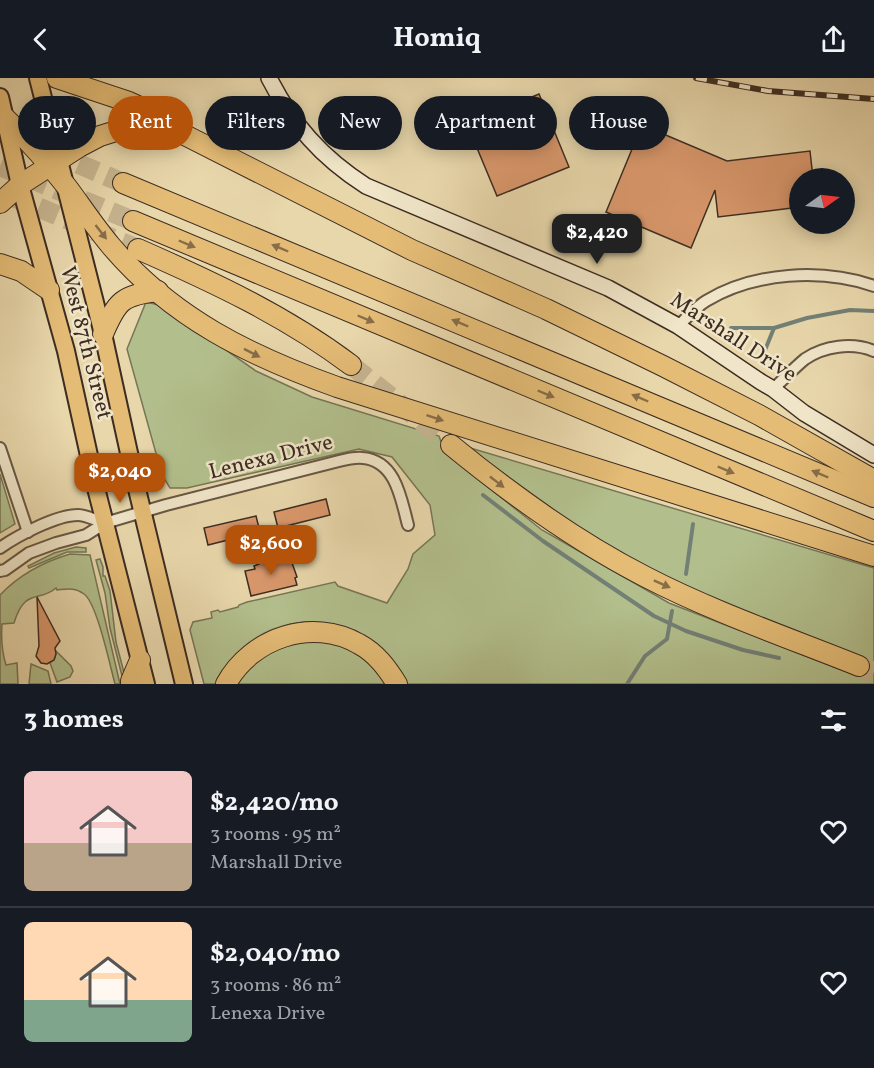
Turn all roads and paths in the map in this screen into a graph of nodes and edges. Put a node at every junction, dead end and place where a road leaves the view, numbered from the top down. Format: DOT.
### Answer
graph roads {
  1 [pos="38,78"];
  2 [pos="57,78"];
  3 [pos="269,78"];
  4 [pos="111,96"];
  5 [pos="0,97"];
  6 [pos="2,115"];
  7 [pos="108,134"];
  8 [pos="193,139"];
  9 [pos="53,163"];
  10 [pos="123,183"];
  11 [pos="20,185"];
  12 [pos="66,185"];
  13 [pos="0,203"];
  14 [pos="133,221"];
  15 [pos="138,249"];
  16 [pos="0,264"];
  17 [pos="874,286"];
  18 [pos="49,290"];
  19 [pos="158,291"];
  20 [pos="678,326"];
  21 [pos="103,334"];
  22 [pos="874,351"];
  23 [pos="351,365"];
  24 [pos="773,388"];
  25 [pos="451,445"];
  26 [pos="0,448"];
  27 [pos="874,455"];
  28 [pos="874,480"];
  29 [pos="874,496"];
  30 [pos="143,512"];
  31 [pos="105,523"];
  32 [pos="408,525"];
  33 [pos="874,531"];
  34 [pos="28,532"];
  35 [pos="0,548"];
  36 [pos="874,556"];
  37 [pos="0,571"];
  38 [pos="140,660"];
  39 [pos="859,666"];
  40 [pos="132,684"];
  41 [pos="146,684"];
  42 [pos="184,684"];
  43 [pos="226,684"];
  44 [pos="397,684"];
  1 -- 9 [label="main road"];
  2 -- 4 [label="highway"];
  3 -- 20 [label="street, Marshall Drive"];
  5 -- 6 [label="main road, West 87th Street"];
  6 -- 9 [label="highway"];
  6 -- 11 [label="main road, West 87th Street"];
  7 -- 9 [label="highway"];
  8 -- 28 [label="highway"];
  9 -- 11 [label="highway"];
  9 -- 12 [label="highway"];
  29 -- 10 [label="highway, one-way"];
  11 -- 13 [label="highway"];
  11 -- 18 [label="main road, West 87th Street"];
  12 -- 19 [label="highway, one-way"];
  12 -- 21 [label="main road, West 87th Street"];
  14 -- 33 [label="highway, one-way"];
  15 -- 23 [label="highway"];
  16 -- 18 [label="highway"];
  17 -- 20 [label="street"];
  18 -- 31 [label="main road, West 87th Street"];
  19 -- 21 [label="highway"];
  19 -- 36 [label="highway, one-way"];
  20 -- 24 [label="street, Marshall Drive"];
  21 -- 30 [label="main road, West 87th Street"];
  22 -- 24 [label="street"];
  24 -- 27 [label="street, Marshall Drive"];
  25 -- 39 [label="highway, one-way"];
  26 -- 34 [label="street"];
  30 -- 31 [label="street, Lenexa Drive"];
  30 -- 32 [label="street, Lenexa Drive"];
  30 -- 42 [label="main road, West 87th Street"];
  31 -- 34 [label="street"];
  31 -- 37 [label="street, Lenexa Drive"];
  31 -- 38 [label="main road, West 87th Street"];
  34 -- 35 [label="street"];
  38 -- 40 [label="highway"];
  38 -- 41 [label="main road, West 87th Street"];
  43 -- 44 [label="highway"];
}
